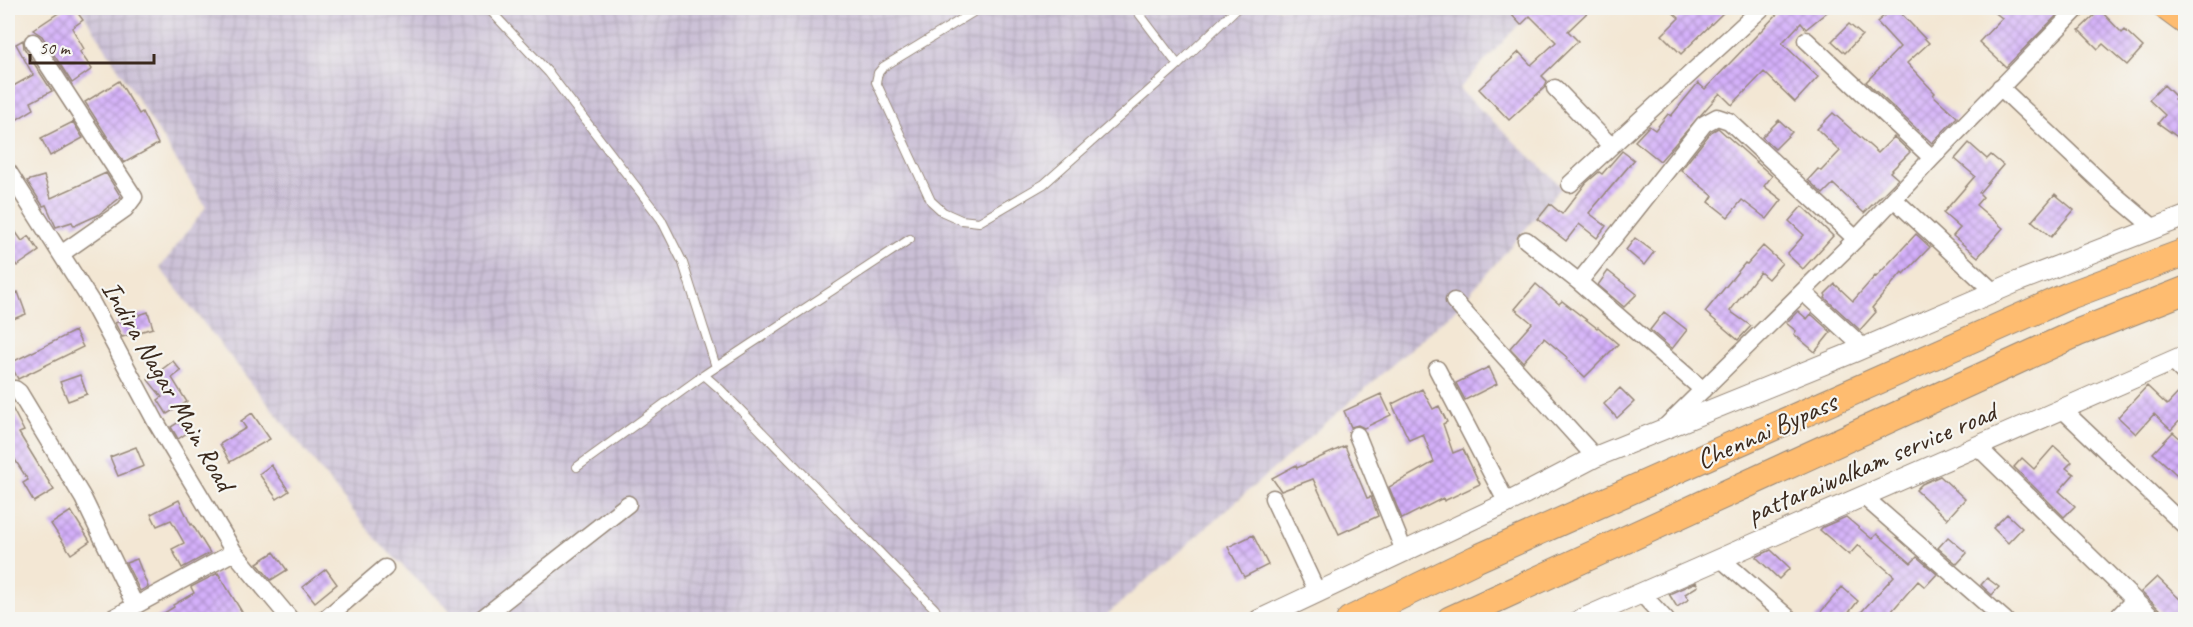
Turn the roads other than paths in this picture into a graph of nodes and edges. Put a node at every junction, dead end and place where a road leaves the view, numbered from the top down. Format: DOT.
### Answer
graph roads {
  1 [pos="488,8"];
  2 [pos="980,8"];
  3 [pos="1135,8"];
  4 [pos="1237,8"];
  5 [pos="1762,8"];
  6 [pos="2078,8"];
  7 [pos="2167,8"];
  8 [pos="2186,22"];
  9 [pos="1806,40"];
  10 [pos="33,42"];
  11 [pos="1178,65"];
  12 [pos="2000,87"];
  13 [pos="1555,88"];
  14 [pos="1611,146"];
  15 [pos="1932,158"];
  16 [pos="8,171"];
  17 [pos="1570,184"];
  18 [pos="1894,199"];
  19 [pos="2186,216"];
  20 [pos="2154,228"];
  21 [pos="910,239"];
  22 [pos="1856,239"];
  23 [pos="1526,240"];
  24 [pos="2186,252"];
  25 [pos="61,254"];
  26 [pos="1579,282"];
  27 [pos="2186,290"];
  28 [pos="1803,292"];
  29 [pos="1994,292"];
  30 [pos="1454,301"];
  31 [pos="1864,348"];
  32 [pos="2181,364"];
  33 [pos="716,367"];
  34 [pos="1437,369"];
  35 [pos="704,375"];
  36 [pos="8,390"];
  37 [pos="1703,390"];
  38 [pos="2062,409"];
  39 [pos="1664,428"];
  40 [pos="1357,435"];
  41 [pos="1978,447"];
  42 [pos="1595,457"];
  43 [pos="577,467"];
  44 [pos="1863,496"];
  45 [pos="1273,498"];
  46 [pos="1507,503"];
  47 [pos="628,504"];
  48 [pos="2186,527"];
  49 [pos="1404,551"];
  50 [pos="234,552"];
  51 [pos="1720,558"];
  52 [pos="385,568"];
  53 [pos="1317,592"];
  54 [pos="1641,593"];
  55 [pos="2134,600"];
  56 [pos="135,605"];
  57 [pos="109,620"];
  58 [pos="291,620"];
  59 [pos="324,620"];
  60 [pos="480,620"];
  61 [pos="940,620"];
  62 [pos="1259,620"];
  63 [pos="1350,620"];
  64 [pos="1450,620"];
  65 [pos="1580,620"];
  66 [pos="1666,620"];
  67 [pos="1791,620"];
  68 [pos="2005,620"];
  69 [pos="2115,620"];
  70 [pos="2155,620"];
  1 -- 33 [label="lane"];
  2 -- 11 [label="lane"];
  3 -- 11 [label="lane"];
  4 -- 11 [label="lane"];
  5 -- 14 [label="street"];
  6 -- 12 [label="street"];
  7 -- 8 [label="main road"];
  9 -- 15 [label="street"];
  10 -- 25 [label="street"];
  12 -- 15 [label="street"];
  12 -- 20 [label="street"];
  13 -- 14 [label="street"];
  14 -- 17 [label="street"];
  15 -- 18 [label="street"];
  16 -- 25 [label="street, Indira Nagar Main Road"];
  18 -- 22 [label="street"];
  18 -- 29 [label="street"];
  19 -- 20 [label="street"];
  20 -- 29 [label="street"];
  21 -- 33 [label="lane"];
  22 -- 26 [label="street"];
  22 -- 28 [label="street"];
  23 -- 26 [label="street"];
  24 -- 63 [label="highway, Chennai Bypass"];
  25 -- 50 [label="street, Indira Nagar Main Road"];
  26 -- 37 [label="street"];
  27 -- 64 [label="highway, Chennai Bypass"];
  28 -- 31 [label="street"];
  28 -- 37 [label="street"];
  29 -- 31 [label="street"];
  30 -- 42 [label="street"];
  31 -- 39 [label="street"];
  32 -- 38 [label="street, pattaraiwalkam service road"];
  33 -- 35 [label="lane"];
  34 -- 46 [label="street"];
  35 -- 43 [label="lane"];
  35 -- 61 [label="lane"];
  36 -- 56 [label="street"];
  37 -- 39 [label="street"];
  38 -- 41 [label="street, pattaraiwalkam service road"];
  38 -- 48 [label="street"];
  39 -- 42 [label="street"];
  40 -- 49 [label="street"];
  41 -- 44 [label="street, pattaraiwalkam service road"];
  41 -- 55 [label="street"];
  42 -- 46 [label="street"];
  44 -- 51 [label="street, pattaraiwalkam service road"];
  44 -- 68 [label="street"];
  45 -- 53 [label="street"];
  46 -- 49 [label="street"];
  47 -- 60 [label="street"];
  49 -- 53 [label="street"];
  50 -- 56 [label="street"];
  50 -- 58 [label="street, Indira Nagar Main Road"];
  51 -- 54 [label="street, pattaraiwalkam service road"];
  51 -- 67 [label="street"];
  52 -- 59 [label="street"];
  53 -- 62 [label="street"];
  54 -- 65 [label="street, pattaraiwalkam service road"];
  54 -- 66 [label="street"];
  55 -- 69 [label="street"];
  55 -- 70 [label="street"];
  56 -- 57 [label="street"];
}
